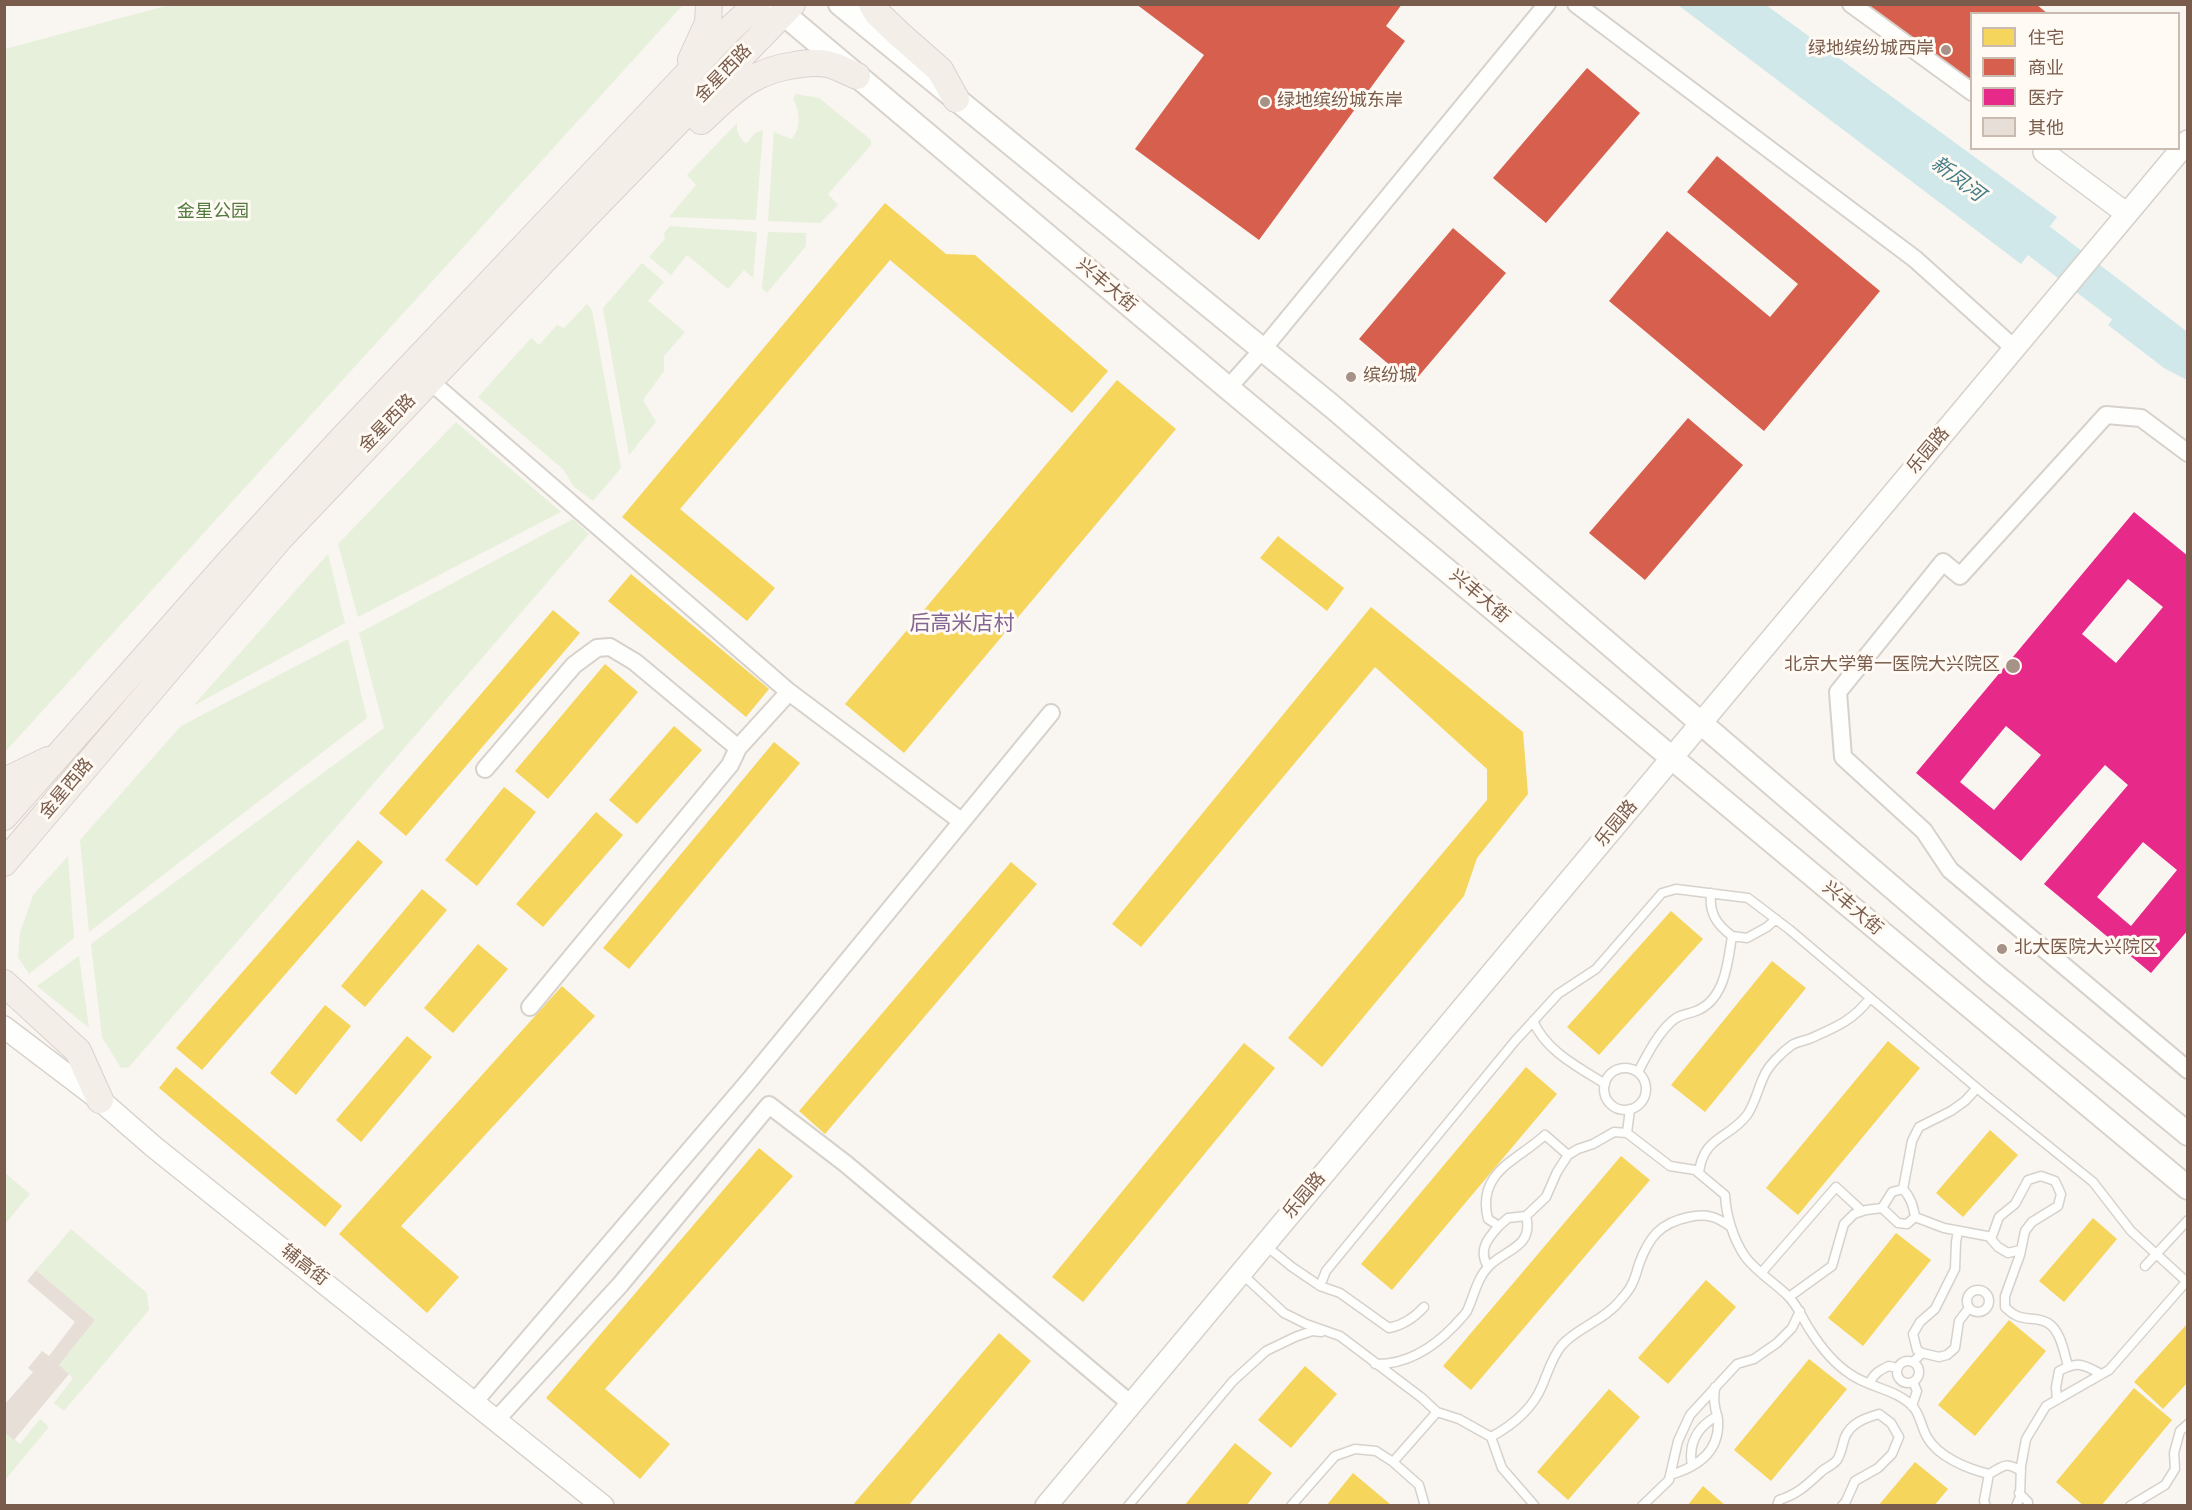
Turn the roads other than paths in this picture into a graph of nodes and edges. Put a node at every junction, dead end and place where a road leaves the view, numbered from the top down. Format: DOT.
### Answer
graph roads {
  1 [pos="709,4"];
  2 [pos="758,4"];
  3 [pos="840,4"];
  4 [pos="872,4"];
  5 [pos="1547,4"];
  6 [pos="1576,4"];
  7 [pos="1851,4"];
  8 [pos="782,8"];
  9 [pos="857,76"];
  10 [pos="678,84"];
  11 [pos="1970,91"];
  12 [pos="956,99"];
  13 [pos="2180,150"];
  14 [pos="2044,152"];
  15 [pos="624,177"];
  16 [pos="2127,214"];
  17 [pos="1263,349"];
  18 [pos="2015,349"];
  19 [pos="430,381"];
  20 [pos="1228,388"];
  21 [pos="2187,453"];
  22 [pos="789,693"];
  23 [pos="1051,713"];
  24 [pos="1702,724"];
  25 [pos="738,748"];
  26 [pos="59,755"];
  27 [pos="1673,757"];
  28 [pos="485,769"];
  29 [pos="4,785"];
  30 [pos="4,817"];
  31 [pos="961,821"];
  32 [pos="4,863"];
  33 [pos="1711,893"];
  34 [pos="1776,919"];
  35 [pos="1732,936"];
  36 [pos="4,983"];
  37 [pos="1870,998"];
  38 [pos="530,1007"];
  39 [pos="1533,1021"];
  40 [pos="4,1027"];
  41 [pos="2187,1070"];
  42 [pos="1638,1072"];
  43 [pos="1605,1084"];
  44 [pos="1977,1088"];
  45 [pos="100,1100"];
  46 [pos="1630,1109"];
  47 [pos="1627,1133"];
  48 [pos="2187,1134"];
  49 [pos="1568,1155"];
  50 [pos="1699,1173"];
  51 [pos="2187,1188"];
  52 [pos="1903,1189"];
  53 [pos="1882,1208"];
  54 [pos="1862,1211"];
  55 [pos="1526,1216"];
  56 [pos="1915,1217"];
  57 [pos="2187,1220"];
  58 [pos="1499,1226"];
  59 [pos="1732,1227"];
  60 [pos="1958,1231"];
  61 [pos="1992,1237"];
  62 [pos="1264,1245"];
  63 [pos="2020,1250"];
  64 [pos="2155,1254"];
  65 [pos="2145,1266"];
  66 [pos="1488,1267"];
  67 [pos="1762,1272"];
  68 [pos="1241,1273"];
  69 [pos="2187,1282"];
  70 [pos="1320,1286"];
  71 [pos="2005,1296"];
  72 [pos="1788,1297"];
  73 [pos="1989,1299"];
  74 [pos="1424,1307"];
  75 [pos="1969,1308"];
  76 [pos="1800,1311"];
  77 [pos="1340,1336"];
  78 [pos="1922,1353"];
  79 [pos="1913,1362"];
  80 [pos="1375,1364"];
  81 [pos="2068,1366"];
  82 [pos="1897,1368"];
  83 [pos="2101,1374"];
  84 [pos="1913,1382"];
  85 [pos="1870,1383"];
  86 [pos="1715,1387"];
  87 [pos="2057,1400"];
  88 [pos="475,1401"];
  89 [pos="1131,1404"];
  90 [pos="1912,1406"];
  91 [pos="1437,1412"];
  92 [pos="1717,1416"];
  93 [pos="497,1419"];
  94 [pos="2187,1424"];
  95 [pos="1491,1437"];
  96 [pos="1393,1462"];
  97 [pos="1692,1466"];
  98 [pos="2021,1472"];
  99 [pos="1989,1474"];
  100 [pos="1671,1475"];
  101 [pos="2019,1493"];
  102 [pos="603,1506"];
  103 [pos="1046,1506"];
  104 [pos="1128,1506"];
  105 [pos="1291,1506"];
  106 [pos="1425,1506"];
  107 [pos="1535,1506"];
  108 [pos="1642,1506"];
  109 [pos="1777,1506"];
  110 [pos="1842,1506"];
  111 [pos="1986,1506"];
  112 [pos="2016,1506"];
  113 [pos="2028,1506"];
  114 [pos="2130,1506"];
  1 -- 10 [label="main road"];
  2 -- 10 [label="main road, 金星西路"];
  3 -- 12 [label="main road"];
  4 -- 12 [label="main road"];
  5 -- 17 [label="street"];
  6 -- 18 [label="street"];
  7 -- 11 [label="street"];
  8 -- 9 [label="main road, 兴丰大街"];
  8 -- 15 [label="main road, 金星西路"];
  9 -- 15 [label="main road"];
  9 -- 20 [label="main road, 兴丰大街"];
  10 -- 26 [label="main road, 金星西路"];
  12 -- 17 [label="main road"];
  13 -- 16 [label="street, 乐园路"];
  14 -- 16 [label="street"];
  15 -- 19 [label="main road, 金星西路"];
  16 -- 18 [label="street, 乐园路"];
  17 -- 20 [label="street"];
  17 -- 24 [label="main road"];
  18 -- 24 [label="street, 乐园路"];
  19 -- 22 [label="street"];
  19 -- 32 [label="main road, 金星西路"];
  20 -- 27 [label="main road, 兴丰大街"];
  21 -- 41 [label="street"];
  22 -- 25 [label="street"];
  22 -- 31 [label="street"];
  23 -- 31 [label="street"];
  24 -- 27 [label="street, 乐园路"];
  24 -- 48 [label="main road"];
  25 -- 28 [label="street"];
  25 -- 38 [label="street"];
  26 -- 29 [label="main road"];
  26 -- 30 [label="main road, 金星西路"];
  27 -- 51 [label="main road, 兴丰大街"];
  27 -- 62 [label="street, 乐园路"];
  31 -- 88 [label="street"];
  33 -- 34 [label="lane"];
  33 -- 35 [label="lane"];
  33 -- 39 [label="lane"];
  34 -- 35 [label="lane"];
  34 -- 37 [label="lane"];
  35 -- 42 [label="lane"];
  36 -- 45 [label="main road"];
  37 -- 44 [label="lane"];
  37 -- 50 [label="lane"];
  39 -- 43 [label="lane"];
  39 -- 70 [label="lane"];
  40 -- 45 [label="street, 辅高街"];
  42 -- 43 [label="lane"];
  42 -- 46 [label="lane"];
  43 -- 46 [label="lane"];
  44 -- 52 [label="lane"];
  44 -- 64 [label="lane"];
  45 -- 88 [label="street, 辅高街"];
  46 -- 47 [label="lane"];
  47 -- 49 [label="lane"];
  47 -- 50 [label="lane"];
  49 -- 55 [label="lane"];
  49 -- 58 [label="lane"];
  50 -- 59 [label="lane"];
  52 -- 53 [label="lane"];
  52 -- 56 [label="lane"];
  53 -- 54 [label="lane"];
  53 -- 56 [label="lane"];
  54 -- 67 [label="lane"];
  54 -- 72 [label="lane"];
  55 -- 58 [label="lane"];
  55 -- 66 [label="lane"];
  56 -- 60 [label="lane"];
  57 -- 64 [label="lane"];
  58 -- 66 [label="lane"];
  59 -- 67 [label="lane"];
  59 -- 95 [label="lane"];
  60 -- 61 [label="lane"];
  60 -- 78 [label="lane"];
  61 -- 63 [label="lane"];
  61 -- 63 [label="lane"];
  62 -- 68 [label="street, 乐园路"];
  62 -- 70 [label="lane"];
  63 -- 71 [label="lane"];
  64 -- 65 [label="lane"];
  64 -- 69 [label="lane"];
  66 -- 80 [label="lane"];
  67 -- 72 [label="lane"];
  68 -- 77 [label="lane"];
  68 -- 89 [label="street, 乐园路"];
  69 -- 83 [label="lane"];
  70 -- 74 [label="lane"];
  71 -- 73 [label="lane"];
  71 -- 81 [label="lane"];
  72 -- 76 [label="lane"];
  73 -- 75 [label="lane"];
  73 -- 75 [label="lane"];
  75 -- 78 [label="lane"];
  76 -- 85 [label="lane"];
  76 -- 86 [label="lane"];
  77 -- 80 [label="lane"];
  77 -- 104 [label="lane"];
  78 -- 79 [label="lane"];
  79 -- 82 [label="lane"];
  79 -- 84 [label="lane"];
  80 -- 91 [label="lane"];
  81 -- 83 [label="lane"];
  81 -- 87 [label="lane"];
  82 -- 84 [label="lane"];
  82 -- 85 [label="lane"];
  83 -- 87 [label="lane"];
  84 -- 90 [label="lane"];
  85 -- 90 [label="lane"];
  86 -- 92 [label="lane"];
  86 -- 100 [label="lane"];
  87 -- 98 [label="lane"];
  88 -- 93 [label="street, 辅高街"];
  89 -- 93 [label="street"];
  89 -- 103 [label="street, 乐园路"];
  90 -- 99 [label="lane"];
  91 -- 95 [label="lane"];
  91 -- 96 [label="lane"];
  92 -- 97 [label="lane"];
  92 -- 97 [label="lane"];
  93 -- 102 [label="street, 辅高街"];
  94 -- 114 [label="lane"];
  95 -- 107 [label="lane"];
  96 -- 105 [label="lane"];
  96 -- 106 [label="lane"];
  97 -- 100 [label="lane"];
  98 -- 99 [label="lane"];
  98 -- 101 [label="lane"];
  99 -- 111 [label="lane"];
  100 -- 108 [label="lane"];
  101 -- 112 [label="lane"];
  101 -- 113 [label="lane"];
  109 -- 110 [label="lane"];
}
